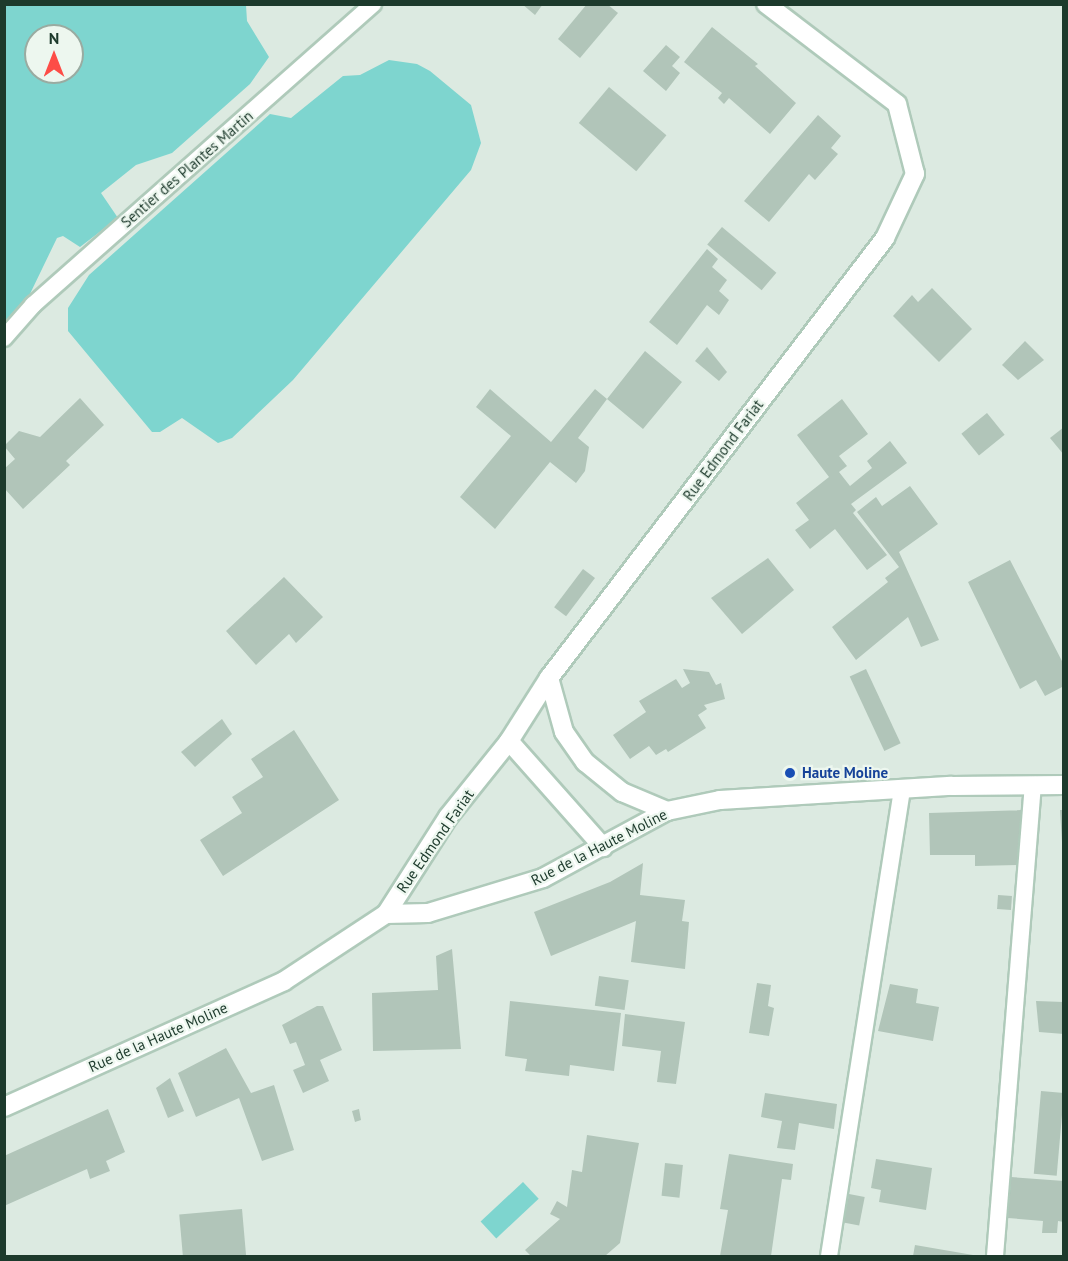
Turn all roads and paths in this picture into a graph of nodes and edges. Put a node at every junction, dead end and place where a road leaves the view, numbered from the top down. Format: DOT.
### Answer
graph roads {
  1 [pos="373,4"];
  2 [pos="766,4"];
  3 [pos="4,338"];
  4 [pos="549,678"];
  5 [pos="510,741"];
  6 [pos="1033,786"];
  7 [pos="1064,786"];
  8 [pos="902,789"];
  9 [pos="667,811"];
  10 [pos="603,847"];
  11 [pos="386,914"];
  12 [pos="4,1107"];
  13 [pos="829,1257"];
  14 [pos="995,1257"];
  1 -- 3 [label="lane, Sentier des Plantes Martin"];
  2 -- 4 [label="street, Rue Edmond Fariat"];
  4 -- 5 [label="street, Rue Edmond Fariat"];
  4 -- 9 [label="street"];
  5 -- 10 [label="street"];
  5 -- 11 [label="street, Rue Edmond Fariat"];
  6 -- 7 [label="street, Rue de la Haute Moline"];
  6 -- 8 [label="street, Rue de la Haute Moline"];
  6 -- 14 [label="lane"];
  8 -- 9 [label="street, Rue de la Haute Moline"];
  8 -- 13 [label="lane"];
  9 -- 10 [label="street, Rue de la Haute Moline"];
  10 -- 11 [label="street, Rue de la Haute Moline"];
  11 -- 12 [label="street, Rue de la Haute Moline"];
}
